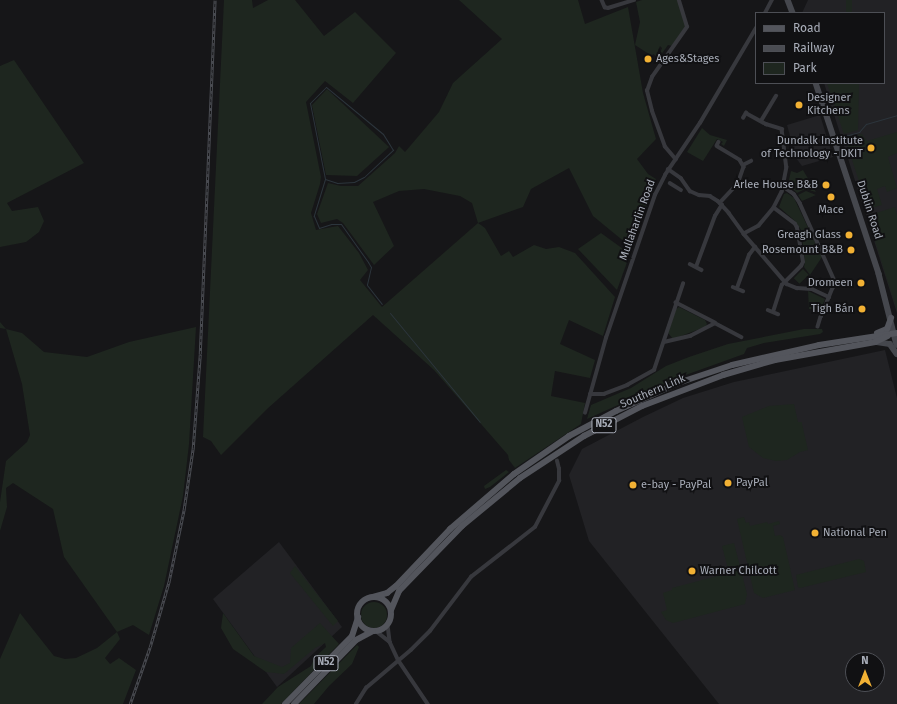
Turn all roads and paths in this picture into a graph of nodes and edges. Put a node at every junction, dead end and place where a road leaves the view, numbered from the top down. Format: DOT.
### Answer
graph roads {
  1 [pos="602,0"];
  2 [pos="634,0"];
  3 [pos="679,0"];
  4 [pos="772,0"];
  5 [pos="788,0"];
  6 [pos="766,12"];
  7 [pos="793,12"];
  8 [pos="755,30"];
  9 [pos="816,84"];
  10 [pos="776,96"];
  11 [pos="743,118"];
  12 [pos="761,121"];
  13 [pos="719,142"];
  14 [pos="676,160"];
  15 [pos="751,161"];
  16 [pos="743,165"];
  17 [pos="668,169"];
  18 [pos="680,178"];
  19 [pos="670,183"];
  20 [pos="675,186"];
  21 [pos="784,187"];
  22 [pos="682,190"];
  23 [pos="721,204"];
  24 [pos="774,208"];
  25 [pos="744,234"];
  26 [pos="755,247"];
  27 [pos="690,264"];
  28 [pos="696,267"];
  29 [pos="702,270"];
  30 [pos="785,282"];
  31 [pos="683,284"];
  32 [pos="743,291"];
  33 [pos="829,297"];
  34 [pos="676,303"];
  35 [pos="768,310"];
  36 [pos="773,312"];
  37 [pos="778,314"];
  38 [pos="891,318"];
  39 [pos="715,323"];
  40 [pos="897,324"];
  41 [pos="818,327"];
  42 [pos="896,333"];
  43 [pos="734,334"];
  44 [pos="741,337"];
  45 [pos="732,339"];
  46 [pos="848,340"];
  47 [pos="664,342"];
  48 [pos="875,342"];
  49 [pos="897,345"];
  50 [pos="897,354"];
  51 [pos="590,394"];
  52 [pos="585,413"];
  53 [pos="557,461"];
  54 [pos="373,597"];
  55 [pos="391,610"];
  56 [pos="358,617"];
  57 [pos="388,625"];
  58 [pos="374,631"];
  59 [pos="390,642"];
  60 [pos="399,661"];
  61 [pos="286,704"];
  62 [pos="294,704"];
  63 [pos="356,704"];
  64 [pos="428,704"];
  1 -- 2 [label="street"];
  3 -- 14 [label="street"];
  4 -- 6 [label="street"];
  5 -- 7 [label="main road"];
  8 -- 14 [label="street, Mullaharlin Road"];
  9 -- 38 [label="main road, Dublin Road"];
  10 -- 12 [label="street"];
  11 -- 12 [label="street"];
  12 -- 21 [label="street"];
  13 -- 16 [label="street"];
  14 -- 17 [label="street, Mullaharlin Road"];
  15 -- 16 [label="street"];
  16 -- 23 [label="street"];
  17 -- 18 [label="street"];
  17 -- 51 [label="street, Mullaharlin Road"];
  18 -- 20 [label="street"];
  18 -- 23 [label="street"];
  19 -- 20 [label="street"];
  20 -- 22 [label="street"];
  21 -- 24 [label="street"];
  21 -- 33 [label="street"];
  23 -- 25 [label="street"];
  23 -- 28 [label="street"];
  24 -- 25 [label="street"];
  24 -- 30 [label="street"];
  25 -- 26 [label="street"];
  26 -- 30 [label="street"];
  26 -- 32 [label="street"];
  27 -- 28 [label="street"];
  28 -- 29 [label="street"];
  30 -- 33 [label="street"];
  30 -- 36 [label="street"];
  31 -- 34 [label="street"];
  33 -- 41 [label="street"];
  34 -- 39 [label="street"];
  34 -- 47 [label="street"];
  35 -- 36 [label="street"];
  36 -- 37 [label="street"];
  38 -- 40 [label="main road"];
  38 -- 42 [label="main road, Dublin Road"];
  38 -- 46 [label="main road"];
  39 -- 43 [label="street"];
  39 -- 47 [label="street"];
  42 -- 46 [label="main road, N52"];
  42 -- 48 [label="main road, Southern Link / N52"];
  42 -- 49 [label="main road, Dublin Road"];
  43 -- 44 [label="street"];
  43 -- 45 [label="street"];
  46 -- 54 [label="main road, Southern Link / N52"];
  47 -- 51 [label="street"];
  48 -- 50 [label="main road"];
  48 -- 55 [label="main road, Southern Link / N52"];
  51 -- 52 [label="street, Mullaharlin Road"];
  53 -- 60 [label="street"];
  54 -- 55 [label="main road"];
  54 -- 56 [label="main road, N52"];
  55 -- 57 [label="main road, N52"];
  56 -- 58 [label="main road"];
  56 -- 61 [label="main road, N52"];
  57 -- 58 [label="main road, N52"];
  57 -- 59 [label="street"];
  58 -- 59 [label="street"];
  58 -- 62 [label="main road, N52"];
  59 -- 60 [label="street"];
  60 -- 63 [label="street"];
  60 -- 64 [label="street"];
}
